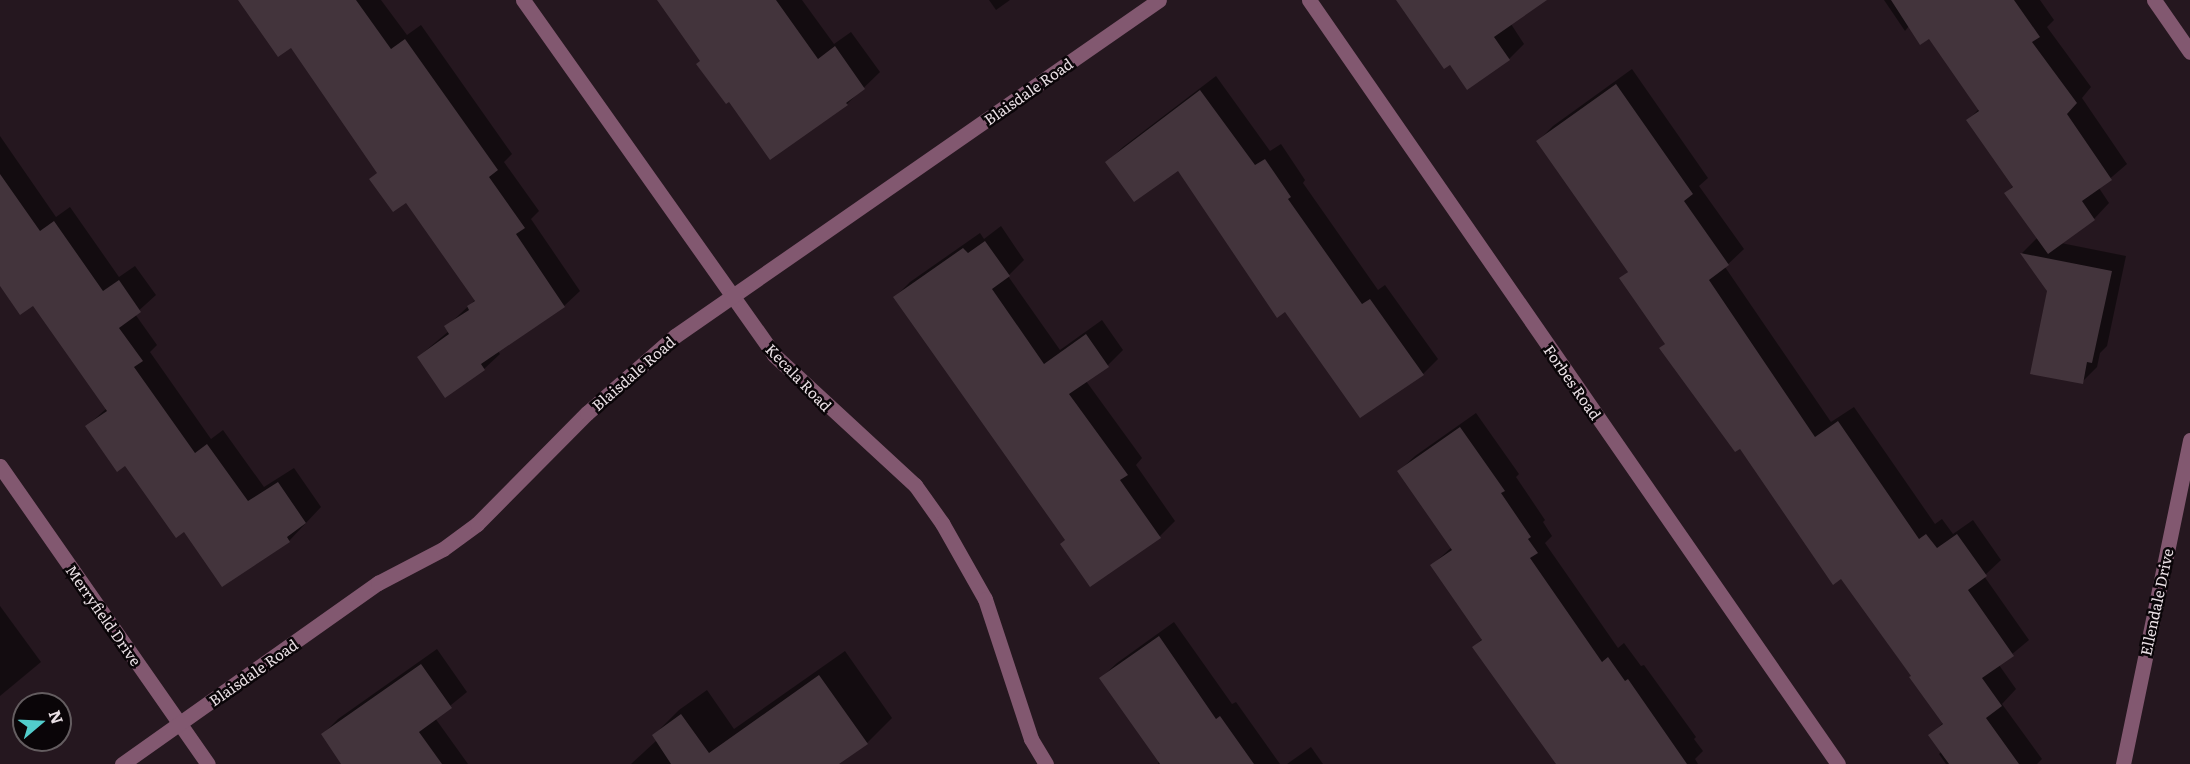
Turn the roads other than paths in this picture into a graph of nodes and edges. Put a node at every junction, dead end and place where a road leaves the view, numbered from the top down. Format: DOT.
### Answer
graph roads {
  1 [pos="523,0"];
  2 [pos="1159,0"];
  3 [pos="1308,0"];
  4 [pos="2154,0"];
  5 [pos="2190,52"];
  6 [pos="731,296"];
  7 [pos="2190,440"];
  8 [pos="0,466"];
  9 [pos="179,724"];
  10 [pos="122,764"];
  11 [pos="208,764"];
  12 [pos="1046,764"];
  13 [pos="1838,764"];
  14 [pos="2123,764"];
  1 -- 6 [label="street, Kecala Road"];
  2 -- 6 [label="street, Blaisdale Road"];
  3 -- 13 [label="street, Forbes Road"];
  4 -- 5 [label="street"];
  6 -- 9 [label="street, Blaisdale Road"];
  6 -- 12 [label="street, Kecala Road"];
  7 -- 14 [label="street, Ellendale Drive"];
  8 -- 9 [label="street, Merryfield Drive"];
  9 -- 10 [label="street, Blaisdale Road"];
  9 -- 11 [label="street, Merryfield Drive"];
}
